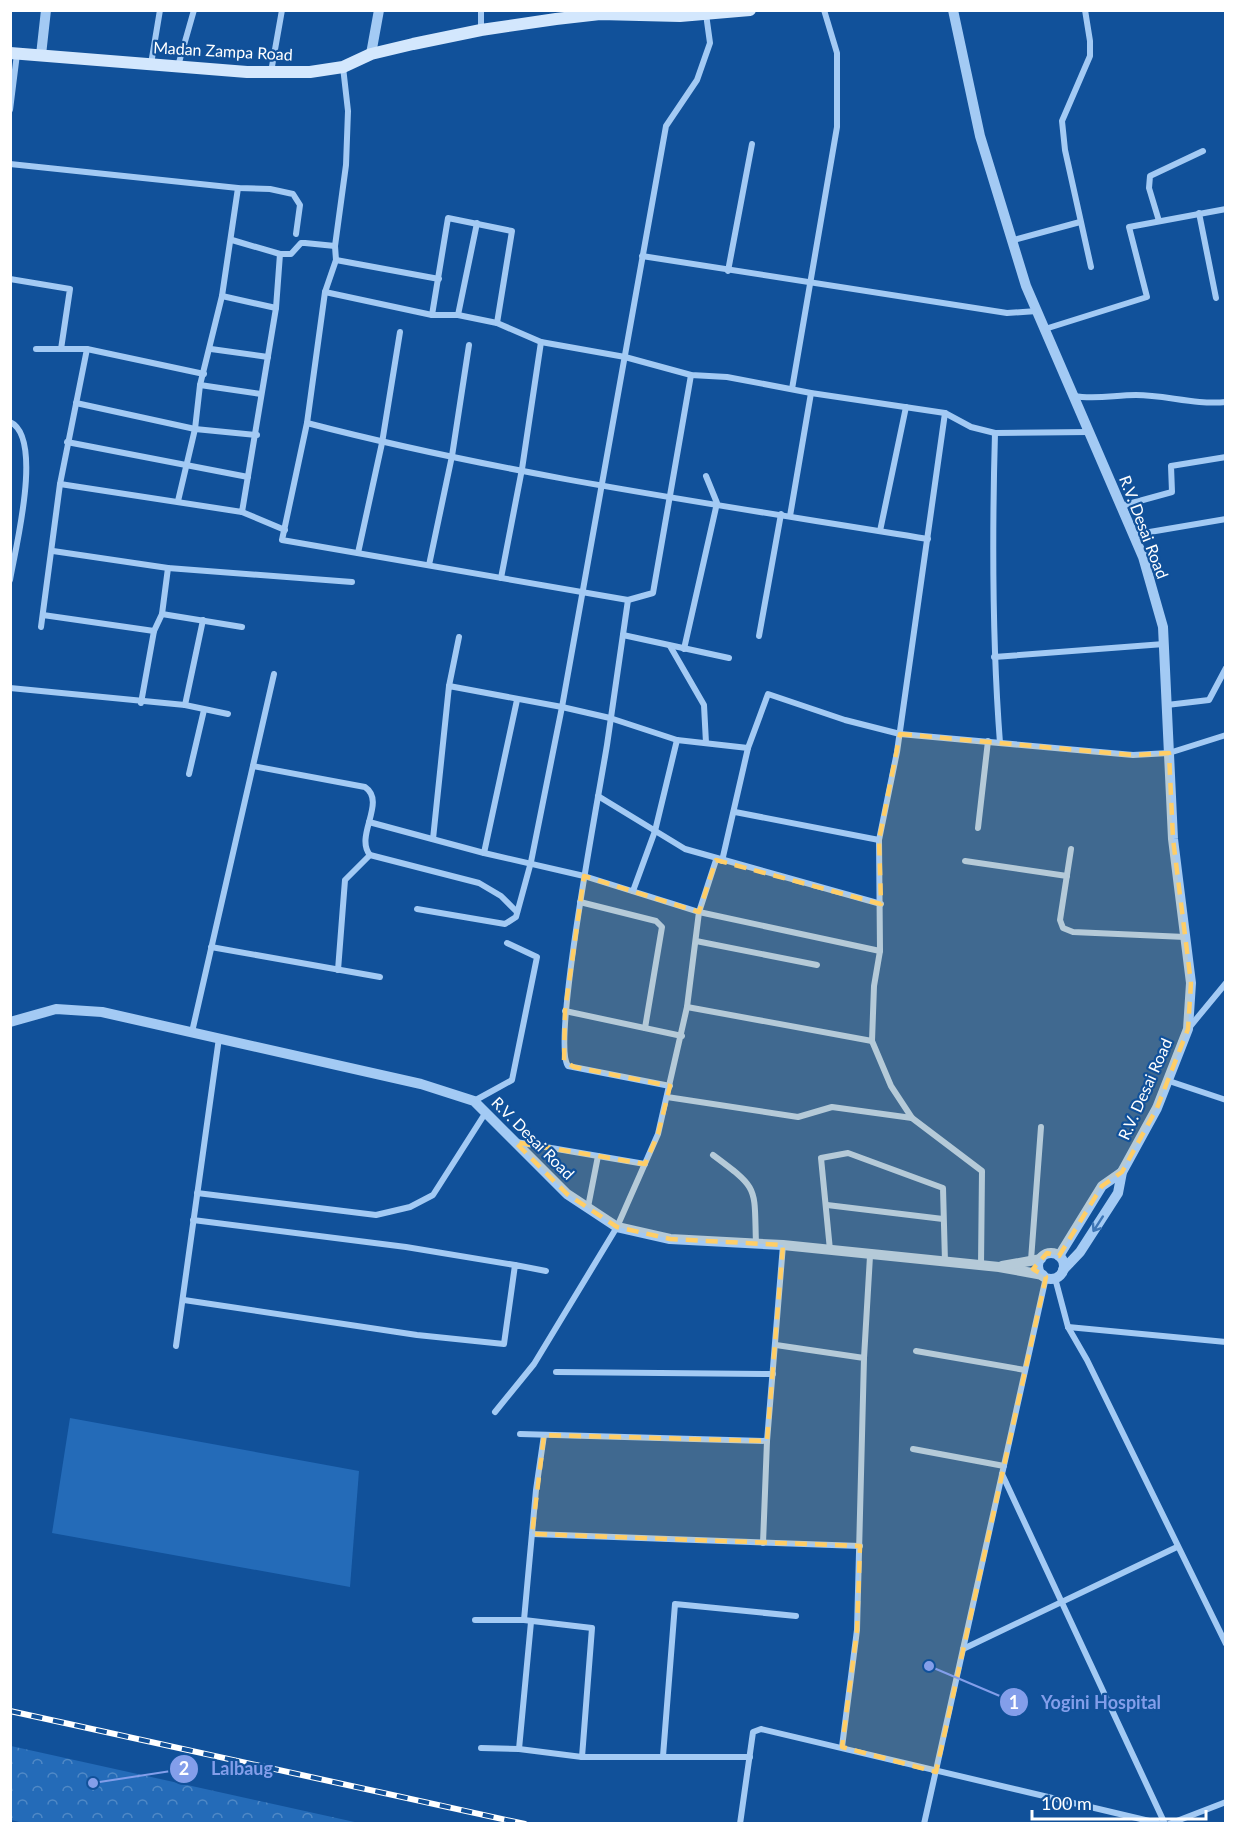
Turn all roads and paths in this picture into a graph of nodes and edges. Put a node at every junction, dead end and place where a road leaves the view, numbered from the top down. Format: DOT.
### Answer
graph roads {
  1 [pos="46,10"];
  2 [pos="160,10"];
  3 [pos="194,10"];
  4 [pos="282,10"];
  5 [pos="379,10"];
  6 [pos="481,10"];
  7 [pos="824,10"];
  8 [pos="953,10"];
  9 [pos="1084,10"];
  10 [pos="742,11"];
  11 [pos="669,13"];
  12 [pos="706,15"];
  13 [pos="481,30"];
  14 [pos="14,53"];
  15 [pos="371,54"];
  16 [pos="41,55"];
  17 [pos="151,64"];
  18 [pos="178,66"];
  19 [pos="343,67"];
  20 [pos="272,72"];
  21 [pos="10,110"];
  22 [pos="752,144"];
  23 [pos="1203,151"];
  24 [pos="10,164"];
  25 [pos="238,188"];
  26 [pos="1226,209"];
  27 [pos="1199,213"];
  28 [pos="1159,221"];
  29 [pos="1080,222"];
  30 [pos="477,223"];
  31 [pos="296,234"];
  32 [pos="232,240"];
  33 [pos="1014,240"];
  34 [pos="334,246"];
  35 [pos="280,254"];
  36 [pos="642,256"];
  37 [pos="336,260"];
  38 [pos="1091,267"];
  39 [pos="728,271"];
  40 [pos="10,279"];
  41 [pos="439,279"];
  42 [pos="811,284"];
  43 [pos="325,292"];
  44 [pos="222,296"];
  45 [pos="1216,298"];
  46 [pos="276,308"];
  47 [pos="1037,311"];
  48 [pos="432,315"];
  49 [pos="458,315"];
  50 [pos="497,323"];
  51 [pos="1045,329"];
  52 [pos="400,332"];
  53 [pos="541,342"];
  54 [pos="469,345"];
  55 [pos="36,349"];
  56 [pos="61,349"];
  57 [pos="87,349"];
  58 [pos="211,349"];
  59 [pos="268,357"];
  60 [pos="625,357"];
  61 [pos="204,374"];
  62 [pos="691,375"];
  63 [pos="200,385"];
  64 [pos="792,389"];
  65 [pos="811,393"];
  66 [pos="261,394"];
  67 [pos="1074,396"];
  68 [pos="1226,402"];
  69 [pos="76,403"];
  70 [pos="906,407"];
  71 [pos="945,413"];
  72 [pos="10,422"];
  73 [pos="307,423"];
  74 [pos="195,429"];
  75 [pos="1089,432"];
  76 [pos="996,433"];
  77 [pos="257,435"];
  78 [pos="67,442"];
  79 [pos="381,443"];
  80 [pos="452,456"];
  81 [pos="1226,457"];
  82 [pos="187,465"];
  83 [pos="522,469"];
  84 [pos="706,476"];
  85 [pos="248,477"];
  86 [pos="60,484"];
  87 [pos="602,484"];
  88 [pos="671,496"];
  89 [pos="178,501"];
  90 [pos="717,504"];
  91 [pos="1121,506"];
  92 [pos="242,512"];
  93 [pos="781,514"];
  94 [pos="790,516"];
  95 [pos="1226,519"];
  96 [pos="285,530"];
  97 [pos="880,531"];
  98 [pos="1132,535"];
  99 [pos="928,539"];
  100 [pos="53,552"];
  101 [pos="358,553"];
  102 [pos="429,565"];
  103 [pos="168,568"];
  104 [pos="501,578"];
  105 [pos="10,580"];
  106 [pos="352,582"];
  107 [pos="583,592"];
  108 [pos="628,600"];
  109 [pos="162,614"];
  110 [pos="43,615"];
  111 [pos="203,620"];
  112 [pos="41,627"];
  113 [pos="242,627"];
  114 [pos="154,631"];
  115 [pos="623,635"];
  116 [pos="759,636"];
  117 [pos="459,637"];
  118 [pos="1164,644"];
  119 [pos="670,646"];
  120 [pos="684,649"];
  121 [pos="994,657"];
  122 [pos="729,658"];
  123 [pos="1226,668"];
  124 [pos="274,674"];
  125 [pos="449,686"];
  126 [pos="10,688"];
  127 [pos="517,700"];
  128 [pos="141,703"];
  129 [pos="185,705"];
  130 [pos="1167,705"];
  131 [pos="562,707"];
  132 [pos="204,710"];
  133 [pos="228,714"];
  134 [pos="610,718"];
  135 [pos="900,734"];
  136 [pos="1226,735"];
  137 [pos="677,740"];
  138 [pos="988,741"];
  139 [pos="1000,742"];
  140 [pos="706,743"];
  141 [pos="748,748"];
  142 [pos="1169,753"];
  143 [pos="253,766"];
  144 [pos="189,774"];
  145 [pos="598,796"];
  146 [pos="735,812"];
  147 [pos="369,822"];
  148 [pos="978,828"];
  149 [pos="655,831"];
  150 [pos="433,839"];
  151 [pos="879,840"];
  152 [pos="1071,849"];
  153 [pos="484,853"];
  154 [pos="370,855"];
  155 [pos="719,860"];
  156 [pos="965,861"];
  157 [pos="531,862"];
  158 [pos="584,876"];
  159 [pos="1067,876"];
  160 [pos="633,891"];
  161 [pos="580,902"];
  162 [pos="881,904"];
  163 [pos="417,909"];
  164 [pos="517,912"];
  165 [pos="699,912"];
  166 [pos="1185,937"];
  167 [pos="696,941"];
  168 [pos="507,943"];
  169 [pos="211,947"];
  170 [pos="880,951"];
  171 [pos="817,965"];
  172 [pos="338,969"];
  173 [pos="380,977"];
  174 [pos="1226,983"];
  175 [pos="687,1007"];
  176 [pos="566,1011"];
  177 [pos="10,1022"];
  178 [pos="645,1028"];
  179 [pos="1188,1029"];
  180 [pos="192,1032"];
  181 [pos="682,1036"];
  182 [pos="219,1038"];
  183 [pos="872,1041"];
  184 [pos="1169,1081"];
  185 [pos="670,1086"];
  186 [pos="668,1096"];
  187 [pos="1226,1100"];
  188 [pos="474,1101"];
  189 [pos="486,1112"];
  190 [pos="912,1118"];
  191 [pos="1041,1127"];
  192 [pos="515,1142"];
  193 [pos="713,1155"];
  194 [pos="598,1156"];
  195 [pos="645,1164"];
  196 [pos="1122,1172"];
  197 [pos="197,1193"];
  198 [pos="827,1205"];
  199 [pos="588,1207"];
  200 [pos="944,1219"];
  201 [pos="193,1220"];
  202 [pos="617,1227"];
  203 [pos="756,1244"];
  204 [pos="783,1245"];
  205 [pos="830,1251"];
  206 [pos="870,1256"];
  207 [pos="1059,1256"];
  208 [pos="1036,1260"];
  209 [pos="945,1262"];
  210 [pos="515,1266"];
  211 [pos="981,1266"];
  212 [pos="999,1267"];
  213 [pos="1064,1270"];
  214 [pos="546,1271"];
  215 [pos="1048,1277"];
  216 [pos="184,1300"];
  217 [pos="1068,1328"];
  218 [pos="1226,1342"];
  219 [pos="776,1345"];
  220 [pos="176,1346"];
  221 [pos="916,1351"];
  222 [pos="864,1358"];
  223 [pos="1025,1370"];
  224 [pos="556,1372"];
  225 [pos="773,1374"];
  226 [pos="495,1412"];
  227 [pos="520,1434"];
  228 [pos="544,1435"];
  229 [pos="767,1441"];
  230 [pos="913,1449"];
  231 [pos="1004,1466"];
  232 [pos="1002,1474"];
  233 [pos="532,1534"];
  234 [pos="763,1543"];
  235 [pos="860,1546"];
  236 [pos="1178,1547"];
  237 [pos="1060,1602"];
  238 [pos="796,1616"];
  239 [pos="475,1620"];
  240 [pos="527,1621"];
  241 [pos="1226,1644"];
  242 [pos="963,1649"];
  243 [pos="842,1747"];
  244 [pos="481,1748"];
  245 [pos="519,1749"];
  246 [pos="663,1756"];
  247 [pos="582,1757"];
  248 [pos="750,1757"];
  249 [pos="936,1772"];
  250 [pos="1226,1802"];
  251 [pos="740,1824"];
  252 [pos="924,1824"];
  253 [pos="1165,1824"];
  1 -- 16 [label="street"];
  2 -- 17 [label="street"];
  3 -- 18 [label="street"];
  4 -- 20 [label="street"];
  5 -- 15 [label="street"];
  6 -- 13 [label="street"];
  7 -- 42 [label="street"];
  8 -- 33 [label="street, R.V. Desai Road"];
  9 -- 29 [label="street"];
  10 -- 12 [label="main road, Madan Zampa Road"];
  11 -- 12 [label="main road, Madan Zampa Road"];
  11 -- 13 [label="main road, Madan Zampa Road"];
  12 -- 36 [label="street"];
  13 -- 15 [label="main road, Madan Zampa Road"];
  14 -- 16 [label="main road, Madan Zampa Road"];
  14 -- 21 [label="street"];
  15 -- 19 [label="main road, Madan Zampa Road"];
  16 -- 17 [label="main road, Madan Zampa Road"];
  17 -- 18 [label="main road, Madan Zampa Road"];
  18 -- 20 [label="main road, Madan Zampa Road"];
  19 -- 20 [label="main road, Madan Zampa Road"];
  19 -- 34 [label="street"];
  22 -- 39 [label="street"];
  23 -- 28 [label="street"];
  24 -- 25 [label="street"];
  25 -- 31 [label="street"];
  25 -- 32 [label="street"];
  26 -- 27 [label="street"];
  27 -- 28 [label="street"];
  27 -- 45 [label="street"];
  28 -- 51 [label="street"];
  29 -- 33 [label="street"];
  29 -- 38 [label="street"];
  30 -- 41 [label="street"];
  30 -- 49 [label="street"];
  30 -- 50 [label="street"];
  32 -- 35 [label="street"];
  32 -- 44 [label="street"];
  33 -- 47 [label="street, R.V. Desai Road"];
  34 -- 35 [label="street"];
  34 -- 37 [label="street"];
  35 -- 46 [label="street"];
  36 -- 39 [label="street"];
  36 -- 60 [label="street"];
  37 -- 41 [label="street"];
  37 -- 43 [label="street"];
  39 -- 42 [label="street"];
  40 -- 56 [label="street"];
  41 -- 48 [label="street"];
  42 -- 47 [label="street"];
  42 -- 64 [label="street"];
  43 -- 48 [label="street"];
  43 -- 73 [label="street"];
  44 -- 46 [label="street"];
  44 -- 58 [label="street"];
  46 -- 59 [label="street"];
  47 -- 51 [label="street, R.V. Desai Road"];
  48 -- 49 [label="street"];
  49 -- 50 [label="street"];
  50 -- 53 [label="street"];
  51 -- 67 [label="street, R.V. Desai Road"];
  52 -- 79 [label="street"];
  53 -- 60 [label="street"];
  53 -- 83 [label="street"];
  54 -- 80 [label="street"];
  55 -- 56 [label="street"];
  56 -- 57 [label="street"];
  57 -- 61 [label="street"];
  57 -- 69 [label="street"];
  58 -- 59 [label="street"];
  58 -- 61 [label="street"];
  59 -- 66 [label="street"];
  60 -- 62 [label="street"];
  60 -- 87 [label="street"];
  61 -- 63 [label="street"];
  62 -- 64 [label="street"];
  62 -- 88 [label="street"];
  63 -- 66 [label="street"];
  63 -- 74 [label="street"];
  64 -- 65 [label="street"];
  65 -- 70 [label="street"];
  65 -- 94 [label="street"];
  66 -- 77 [label="street"];
  67 -- 68 [label="street"];
  67 -- 75 [label="street, R.V. Desai Road"];
  69 -- 74 [label="street"];
  69 -- 78 [label="street"];
  70 -- 71 [label="street"];
  70 -- 97 [label="street"];
  71 -- 76 [label="street"];
  71 -- 99 [label="street"];
  72 -- 105 [label="street"];
  73 -- 79 [label="street"];
  73 -- 96 [label="street"];
  74 -- 77 [label="street"];
  74 -- 82 [label="street"];
  75 -- 76 [label="street"];
  75 -- 91 [label="street, R.V. Desai Road"];
  76 -- 121 [label="street"];
  77 -- 85 [label="street"];
  78 -- 82 [label="street"];
  78 -- 86 [label="street"];
  79 -- 80 [label="street"];
  79 -- 101 [label="street"];
  80 -- 83 [label="street"];
  80 -- 102 [label="street"];
  81 -- 91 [label="street"];
  82 -- 85 [label="street"];
  82 -- 89 [label="street"];
  83 -- 87 [label="street"];
  83 -- 104 [label="street"];
  84 -- 90 [label="street"];
  85 -- 92 [label="street"];
  86 -- 89 [label="street"];
  86 -- 100 [label="street"];
  87 -- 88 [label="street"];
  87 -- 107 [label="street"];
  88 -- 90 [label="street"];
  88 -- 108 [label="street"];
  89 -- 92 [label="street"];
  90 -- 93 [label="street"];
  90 -- 120 [label="street"];
  91 -- 98 [label="street, R.V. Desai Road"];
  92 -- 96 [label="street"];
  93 -- 94 [label="street"];
  93 -- 116 [label="street"];
  94 -- 97 [label="street"];
  95 -- 98 [label="street"];
  96 -- 101 [label="street"];
  97 -- 99 [label="street"];
  98 -- 118 [label="street, R.V. Desai Road"];
  99 -- 135 [label="street"];
  100 -- 103 [label="street"];
  100 -- 110 [label="street"];
  101 -- 102 [label="street"];
  102 -- 104 [label="street"];
  103 -- 106 [label="street"];
  103 -- 109 [label="street"];
  104 -- 107 [label="street"];
  107 -- 108 [label="street"];
  107 -- 131 [label="street"];
  108 -- 115 [label="street"];
  109 -- 111 [label="street"];
  109 -- 114 [label="street"];
  110 -- 112 [label="street"];
  110 -- 114 [label="street"];
  111 -- 113 [label="street"];
  111 -- 129 [label="street"];
  114 -- 128 [label="street"];
  115 -- 119 [label="street"];
  115 -- 134 [label="street"];
  117 -- 125 [label="street"];
  118 -- 121 [label="street"];
  118 -- 130 [label="street, R.V. Desai Road"];
  119 -- 120 [label="street"];
  119 -- 140 [label="street"];
  120 -- 122 [label="street"];
  121 -- 139 [label="street"];
  123 -- 130 [label="street"];
  124 -- 143 [label="street"];
  125 -- 127 [label="street"];
  125 -- 150 [label="street"];
  126 -- 128 [label="street"];
  127 -- 131 [label="street"];
  127 -- 153 [label="street"];
  128 -- 129 [label="street"];
  129 -- 132 [label="street"];
  130 -- 142 [label="street, R.V. Desai Road"];
  131 -- 134 [label="street"];
  131 -- 157 [label="street"];
  132 -- 133 [label="street"];
  132 -- 144 [label="street"];
  134 -- 137 [label="street"];
  134 -- 145 [label="street"];
  135 -- 138 [label="street"];
  135 -- 141 [label="street"];
  135 -- 151 [label="street"];
  136 -- 142 [label="street"];
  137 -- 140 [label="street"];
  137 -- 149 [label="street"];
  138 -- 139 [label="street"];
  138 -- 148 [label="street"];
  139 -- 142 [label="street"];
  140 -- 141 [label="street"];
  141 -- 146 [label="street"];
  142 -- 166 [label="street, R.V. Desai Road"];
  143 -- 147 [label="street"];
  143 -- 169 [label="street"];
  145 -- 149 [label="street"];
  145 -- 158 [label="street"];
  146 -- 151 [label="street"];
  146 -- 155 [label="street"];
  147 -- 150 [label="street"];
  147 -- 154 [label="street"];
  149 -- 155 [label="street"];
  149 -- 160 [label="street"];
  150 -- 153 [label="street"];
  151 -- 162 [label="street"];
  152 -- 159 [label="street"];
  153 -- 157 [label="street"];
  154 -- 164 [label="street"];
  154 -- 172 [label="street"];
  155 -- 162 [label="street"];
  155 -- 165 [label="street"];
  156 -- 159 [label="street"];
  157 -- 158 [label="street"];
  157 -- 164 [label="street"];
  158 -- 160 [label="street"];
  158 -- 161 [label="street"];
  159 -- 166 [label="street"];
  160 -- 165 [label="street"];
  161 -- 176 [label="street"];
  161 -- 178 [label="street"];
  162 -- 170 [label="street"];
  163 -- 164 [label="street"];
  165 -- 167 [label="street"];
  165 -- 170 [label="street"];
  166 -- 179 [label="street, R.V. Desai Road"];
  167 -- 171 [label="street"];
  167 -- 175 [label="street"];
  168 -- 188 [label="street"];
  169 -- 172 [label="street"];
  169 -- 180 [label="street"];
  170 -- 183 [label="street"];
  172 -- 173 [label="street"];
  174 -- 179 [label="street"];
  175 -- 181 [label="street"];
  175 -- 183 [label="street"];
  176 -- 178 [label="street"];
  176 -- 185 [label="street"];
  177 -- 180 [label="street, R.V. Desai Road"];
  178 -- 181 [label="street"];
  179 -- 184 [label="street, R.V. Desai Road"];
  180 -- 182 [label="street, R.V. Desai Road"];
  181 -- 185 [label="street"];
  182 -- 188 [label="street, R.V. Desai Road"];
  182 -- 197 [label="street"];
  183 -- 190 [label="street"];
  184 -- 187 [label="street"];
  184 -- 196 [label="street, R.V. Desai Road"];
  185 -- 186 [label="street"];
  186 -- 190 [label="street"];
  186 -- 195 [label="street"];
  188 -- 189 [label="street, R.V. Desai Road"];
  189 -- 192 [label="street, R.V. Desai Road"];
  189 -- 197 [label="street"];
  190 -- 211 [label="street"];
  191 -- 208 [label="street"];
  192 -- 194 [label="street"];
  192 -- 199 [label="street, R.V. Desai Road"];
  193 -- 203 [label="street"];
  194 -- 195 [label="street"];
  194 -- 199 [label="street"];
  195 -- 202 [label="street"];
  196 -- 207 [label="street, R.V. Desai Road"];
  196 -- 213 [label="street, R.V. Desai Road, one-way"];
  197 -- 201 [label="street"];
  198 -- 200 [label="street"];
  198 -- 200 [label="street"];
  198 -- 205 [label="street"];
  199 -- 202 [label="street, R.V. Desai Road"];
  200 -- 209 [label="street"];
  201 -- 210 [label="street"];
  201 -- 216 [label="street"];
  202 -- 203 [label="street, R.V. Desai Road"];
  202 -- 226 [label="street"];
  203 -- 204 [label="street, R.V. Desai Road"];
  204 -- 205 [label="street, R.V. Desai Road"];
  204 -- 219 [label="street"];
  205 -- 206 [label="street, R.V. Desai Road"];
  206 -- 209 [label="street, R.V. Desai Road"];
  206 -- 222 [label="street"];
  207 -- 208 [label="street"];
  207 -- 213 [label="street"];
  208 -- 212 [label="street, R.V. Desai Road"];
  208 -- 215 [label="street"];
  209 -- 211 [label="street, R.V. Desai Road"];
  210 -- 214 [label="street"];
  210 -- 216 [label="street"];
  211 -- 212 [label="street, R.V. Desai Road"];
  212 -- 215 [label="street, R.V. Desai Road"];
  213 -- 215 [label="street"];
  215 -- 217 [label="street"];
  215 -- 223 [label="street"];
  216 -- 220 [label="street"];
  217 -- 218 [label="street"];
  217 -- 236 [label="street"];
  219 -- 222 [label="street"];
  219 -- 225 [label="street"];
  221 -- 223 [label="street"];
  222 -- 235 [label="street"];
  223 -- 231 [label="street"];
  224 -- 225 [label="street"];
  225 -- 229 [label="street"];
  227 -- 228 [label="street"];
  228 -- 229 [label="street"];
  228 -- 233 [label="street"];
  229 -- 234 [label="street"];
  230 -- 231 [label="street"];
  231 -- 232 [label="street"];
  232 -- 237 [label="street"];
  232 -- 242 [label="street"];
  233 -- 234 [label="street"];
  233 -- 240 [label="street"];
  234 -- 235 [label="street"];
  235 -- 243 [label="street"];
  236 -- 237 [label="street"];
  236 -- 241 [label="street"];
  237 -- 242 [label="street"];
  237 -- 253 [label="street"];
  238 -- 246 [label="street"];
  239 -- 240 [label="street"];
  240 -- 245 [label="street"];
  240 -- 247 [label="street"];
  242 -- 249 [label="street"];
  243 -- 248 [label="street"];
  243 -- 249 [label="street"];
  244 -- 245 [label="street"];
  245 -- 247 [label="street"];
  246 -- 247 [label="street"];
  246 -- 248 [label="street"];
  248 -- 251 [label="street"];
  249 -- 252 [label="street"];
  249 -- 253 [label="street"];
  250 -- 253 [label="street"];
}
